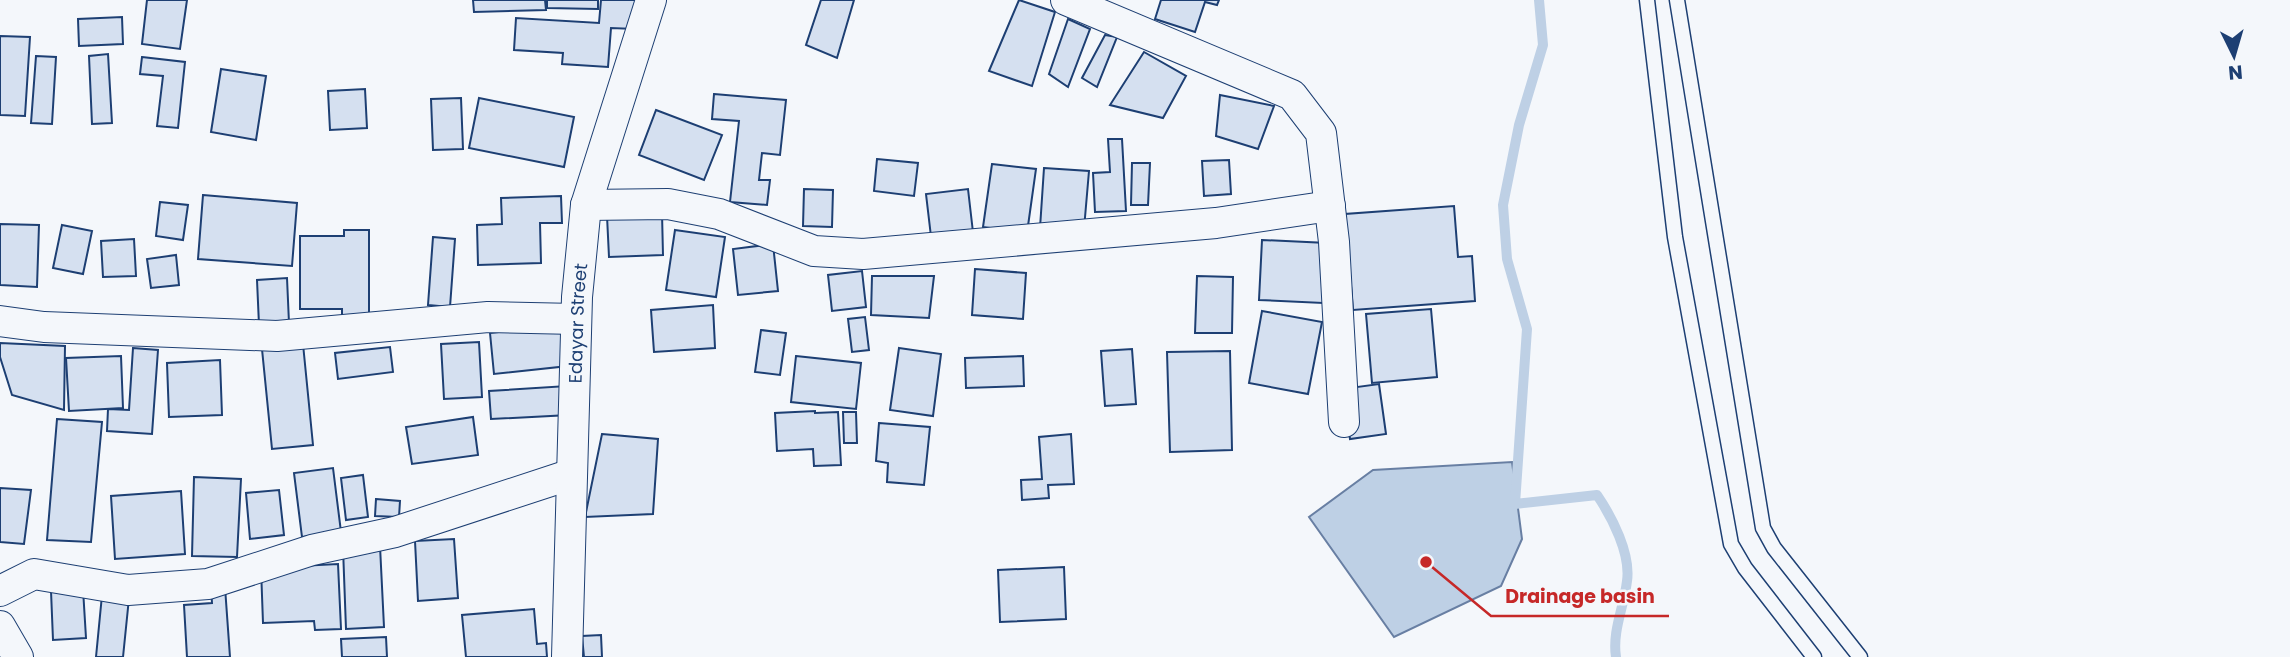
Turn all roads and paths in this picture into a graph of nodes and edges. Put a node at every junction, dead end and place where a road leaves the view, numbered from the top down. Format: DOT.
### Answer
graph roads {
  1 [pos="651,0"];
  2 [pos="1066,0"];
  3 [pos="1647,0"];
  4 [pos="1677,0"];
  5 [pos="586,205"];
  6 [pos="1330,206"];
  7 [pos="576,319"];
  8 [pos="0,321"];
  9 [pos="1344,422"];
  10 [pos="572,474"];
  11 [pos="0,591"];
  12 [pos="0,626"];
  13 [pos="18,657"];
  14 [pos="568,657"];
  15 [pos="1814,657"];
  16 [pos="1860,657"];
  1 -- 5 [label="street, Edayar Street"];
  2 -- 6 [label="street"];
  3 -- 15 [label="lane"];
  4 -- 16 [label="lane"];
  5 -- 6 [label="street"];
  5 -- 7 [label="street, Edayar Street"];
  6 -- 9 [label="street"];
  7 -- 8 [label="street"];
  7 -- 10 [label="street, Edayar Street"];
  10 -- 11 [label="street"];
  10 -- 14 [label="street, Edayar Street"];
  12 -- 13 [label="street"];
}
